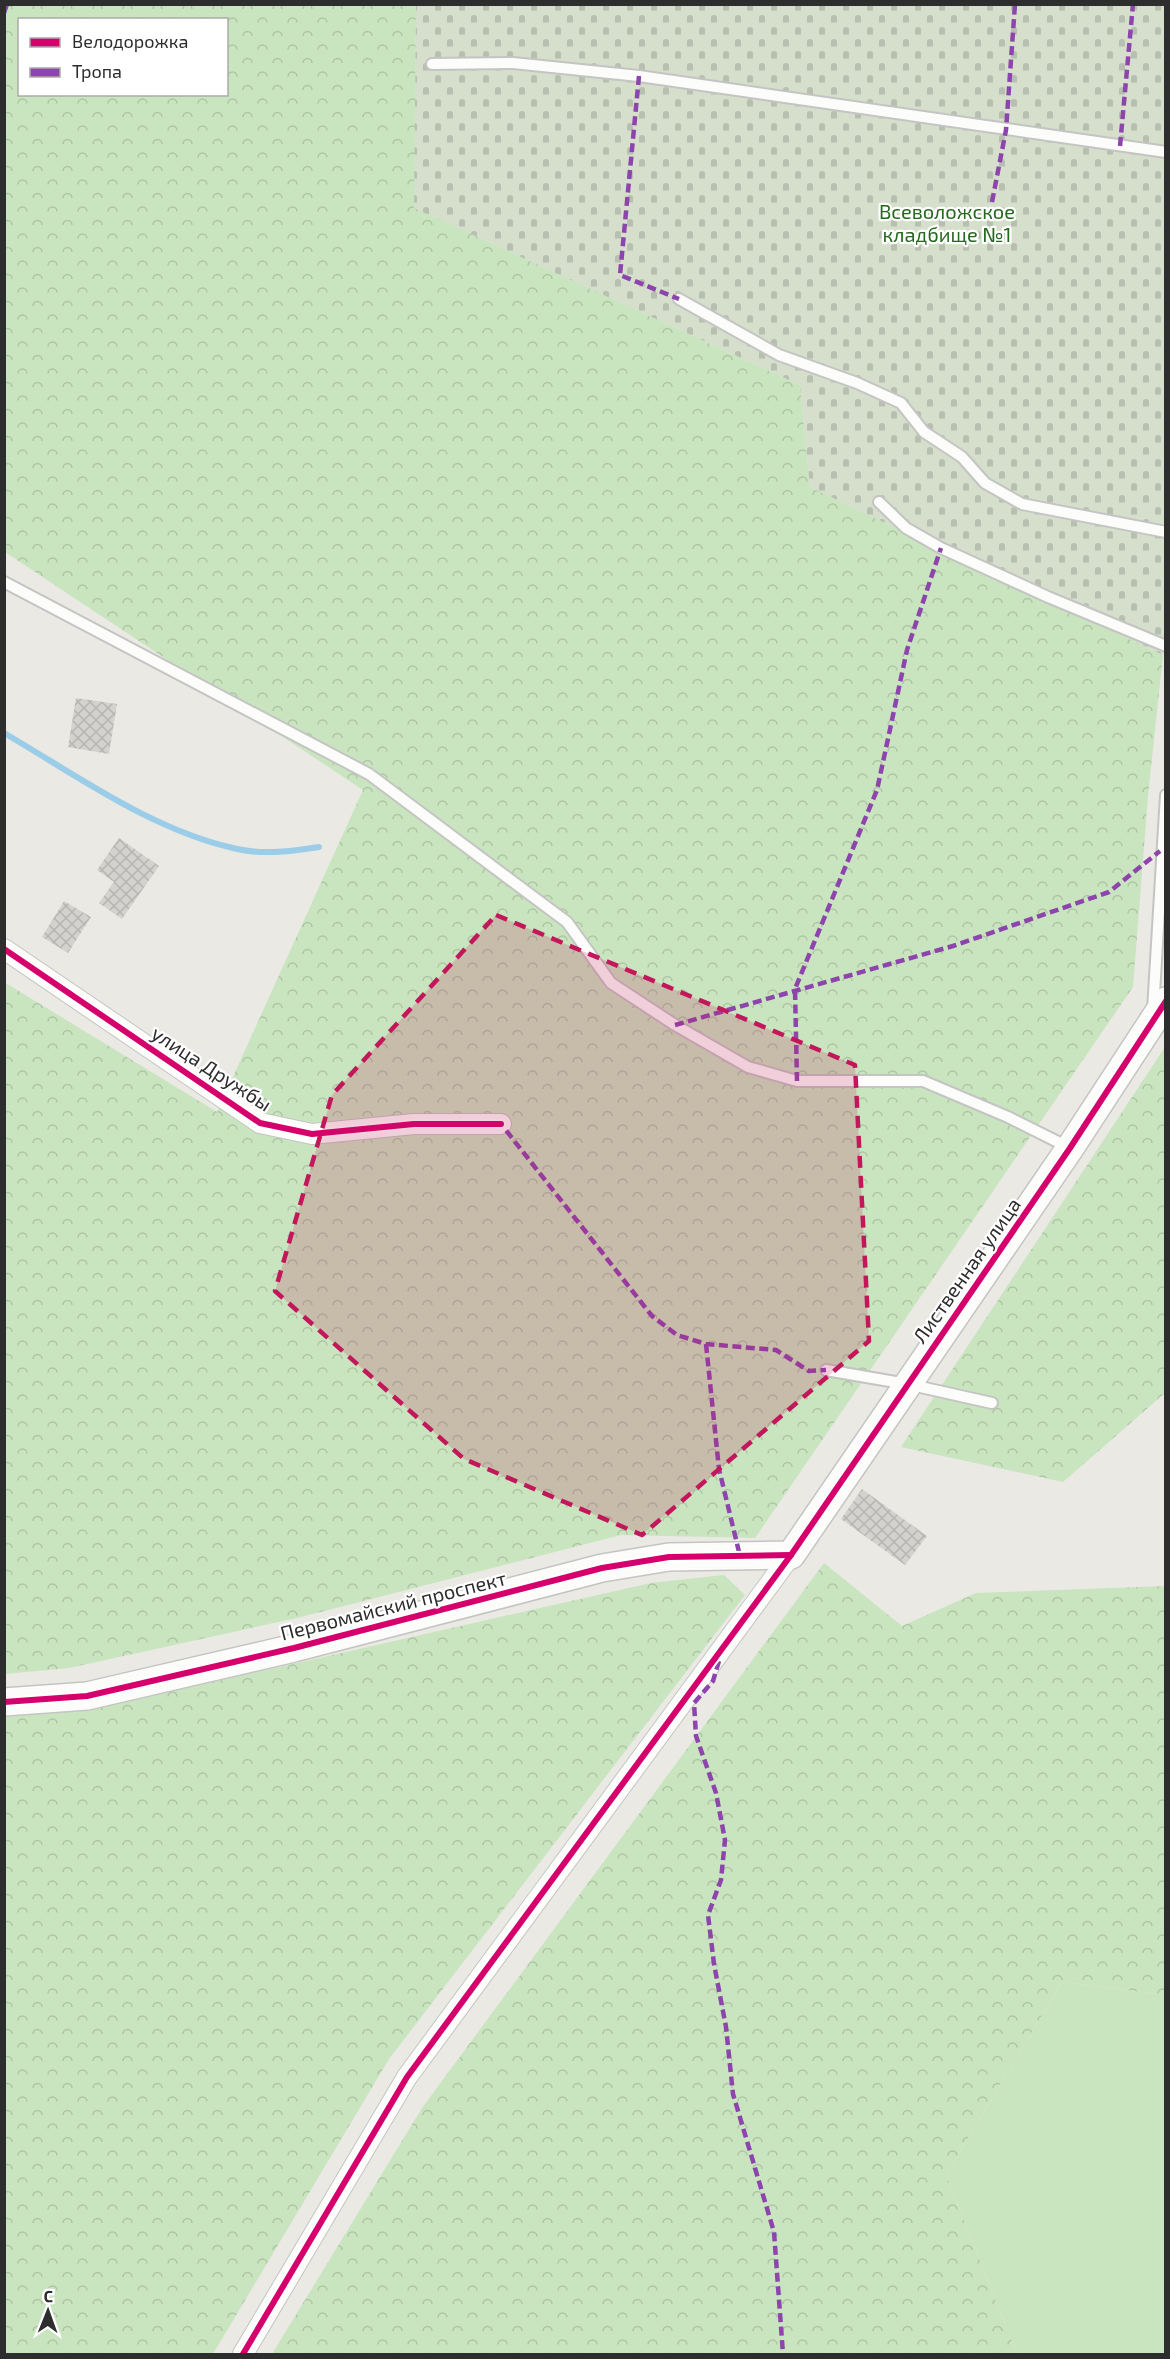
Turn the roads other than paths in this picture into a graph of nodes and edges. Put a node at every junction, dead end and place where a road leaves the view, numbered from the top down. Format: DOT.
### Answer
graph roads {
  1 [pos="432,64"];
  2 [pos="1166,152"];
  3 [pos="679,299"];
  4 [pos="879,502"];
  5 [pos="1166,532"];
  6 [pos="4,582"];
  7 [pos="1166,646"];
  8 [pos="1166,795"];
  9 [pos="1163,855"];
  10 [pos="4,950"];
  11 [pos="1159,1009"];
  12 [pos="501,1124"];
  13 [pos="1070,1149"];
  14 [pos="826,1370"];
  15 [pos="907,1384"];
  16 [pos="993,1403"];
  17 [pos="791,1555"];
  18 [pos="4,1702"];
  19 [pos="243,2355"];
  1 -- 2 [label="lane"];
  3 -- 5 [label="lane"];
  4 -- 7 [label="lane"];
  6 -- 13 [label="lane"];
  8 -- 9 [label="lane"];
  9 -- 11 [label="lane"];
  10 -- 12 [label="street, улица Дружбы"];
  11 -- 13 [label="street, Лиственная улица"];
  13 -- 15 [label="street, Лиственная улица"];
  14 -- 15 [label="lane"];
  15 -- 16 [label="lane"];
  15 -- 17 [label="street, Лиственная улица"];
  17 -- 18 [label="street, Первомайский проспект"];
  17 -- 19 [label="street"];
}
